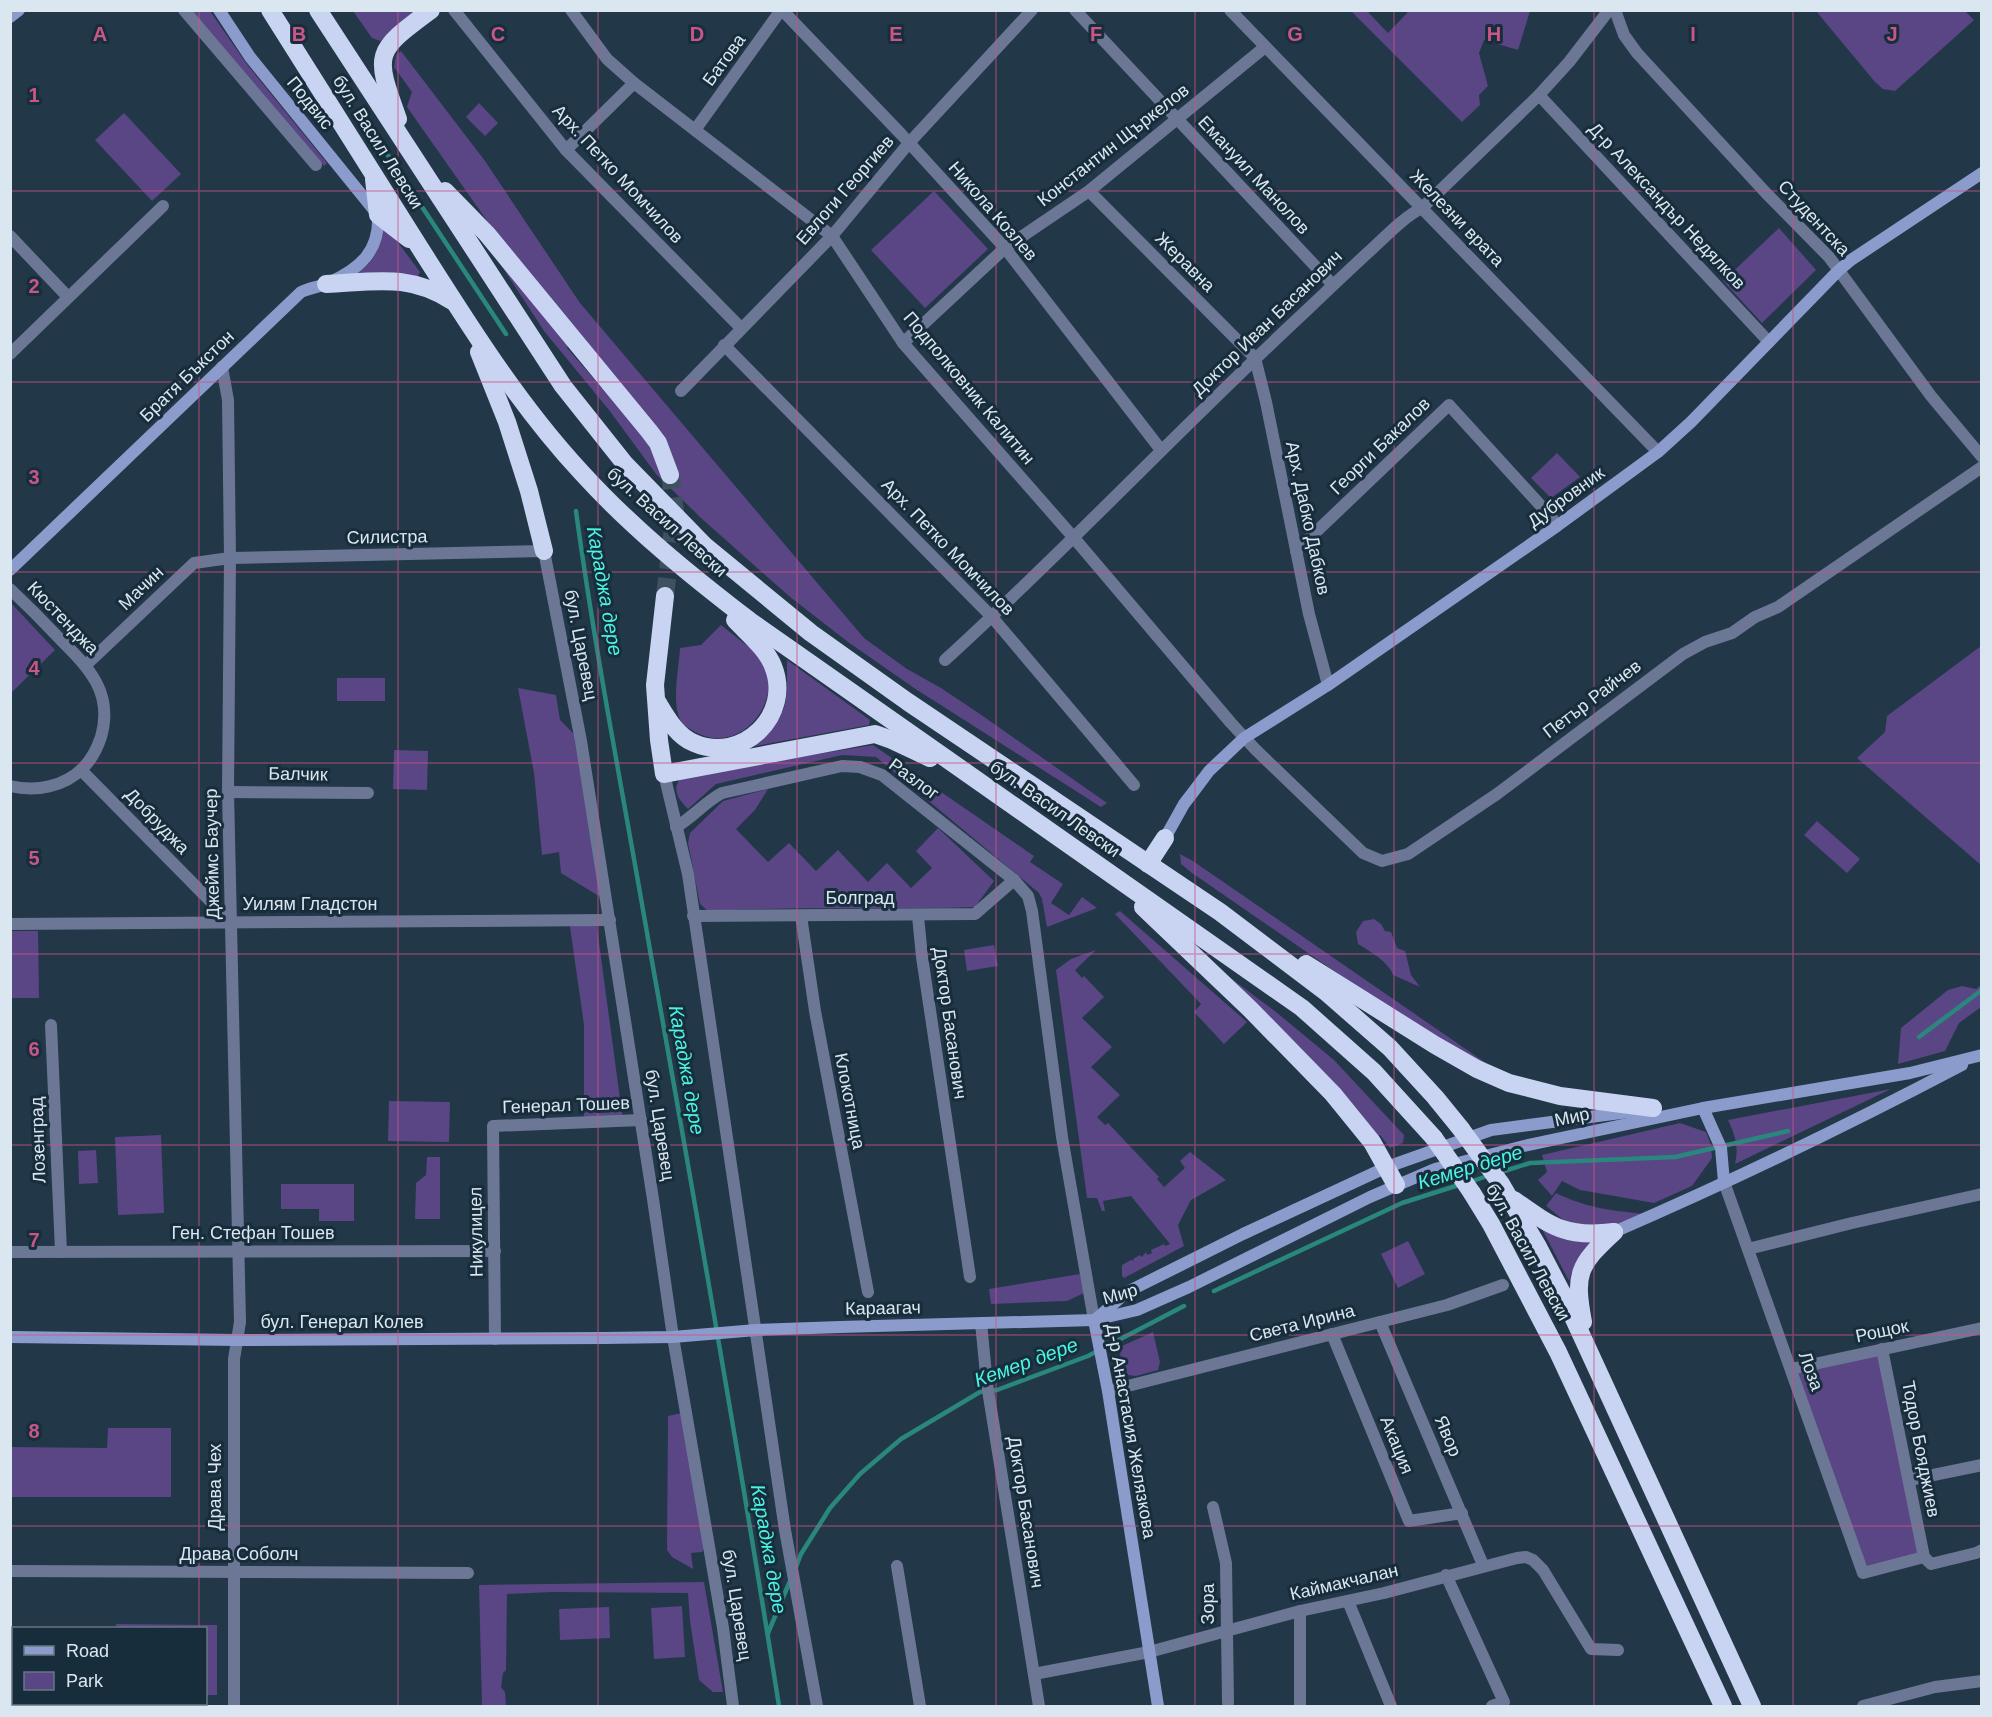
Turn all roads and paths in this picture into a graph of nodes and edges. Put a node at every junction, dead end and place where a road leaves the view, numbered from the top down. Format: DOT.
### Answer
graph roads {
  1 [pos="19,10"];
  2 [pos="184,10"];
  3 [pos="219,10"];
  4 [pos="270,10"];
  5 [pos="318,10"];
  6 [pos="431,10"];
  7 [pos="454,10"];
  8 [pos="571,10"];
  9 [pos="781,10"];
  10 [pos="1032,10"];
  11 [pos="1075,10"];
  12 [pos="1230,10"];
  13 [pos="1609,10"];
  14 [pos="1615,10"];
  15 [pos="10,17"];
  16 [pos="1265,47"];
  17 [pos="634,83"];
  18 [pos="1539,95"];
  19 [pos="1178,120"];
  20 [pos="695,130"];
  21 [pos="909,143"];
  22 [pos="566,150"];
  23 [pos="412,155"];
  24 [pos="316,165"];
  25 [pos="372,172"];
  26 [pos="1982,173"];
  27 [pos="1089,191"];
  28 [pos="163,206"];
  29 [pos="1422,208"];
  30 [pos="378,214"];
  31 [pos="10,236"];
  32 [pos="832,236"];
  33 [pos="420,248"];
  34 [pos="1005,248"];
  35 [pos="1838,271"];
  36 [pos="326,284"];
  37 [pos="1333,285"];
  38 [pos="68,297"];
  39 [pos="461,312"];
  40 [pos="741,328"];
  41 [pos="1769,342"];
  42 [pos="903,343"];
  43 [pos="724,345"];
  44 [pos="10,354"];
  45 [pos="1255,358"];
  46 [pos="222,367"];
  47 [pos="681,391"];
  48 [pos="1161,450"];
  49 [pos="1658,452"];
  50 [pos="1982,457"];
  51 [pos="1982,466"];
  52 [pos="670,475"];
  53 [pos="1557,526"];
  54 [pos="1074,538"];
  55 [pos="544,551"];
  56 [pos="1296,551"];
  57 [pos="230,558"];
  58 [pos="10,570"];
  59 [pos="694,578"];
  60 [pos="10,589"];
  61 [pos="665,596"];
  62 [pos="992,617"];
  63 [pos="945,660"];
  64 [pos="86,665"];
  65 [pos="1328,685"];
  66 [pos="655,700"];
  67 [pos="1244,738"];
  68 [pos="81,770"];
  69 [pos="664,774"];
  70 [pos="978,782"];
  71 [pos="1134,785"];
  72 [pos="10,786"];
  73 [pos="228,792"];
  74 [pos="368,793"];
  75 [pos="676,827"];
  76 [pos="1166,838"];
  77 [pos="1148,864"];
  78 [pos="1098,865"];
  79 [pos="1014,880"];
  80 [pos="1032,911"];
  81 [pos="1221,912"];
  82 [pos="693,916"];
  83 [pos="801,916"];
  84 [pos="918,916"];
  85 [pos="610,920"];
  86 [pos="232,923"];
  87 [pos="10,924"];
  88 [pos="51,1025"];
  89 [pos="1980,1055"];
  90 [pos="1653,1108"];
  91 [pos="1703,1108"];
  92 [pos="640,1120"];
  93 [pos="493,1126"];
  94 [pos="1386,1167"];
  95 [pos="1724,1182"];
  96 [pos="1396,1185"];
  97 [pos="1504,1189"];
  98 [pos="1982,1194"];
  99 [pos="1614,1232"];
  100 [pos="1748,1249"];
  101 [pos="238,1251"];
  102 [pos="495,1251"];
  103 [pos="10,1252"];
  104 [pos="61,1252"];
  105 [pos="970,1277"];
  106 [pos="1512,1282"];
  107 [pos="868,1292"];
  108 [pos="1094,1320"];
  109 [pos="1380,1322"];
  110 [pos="981,1323"];
  111 [pos="1982,1328"];
  112 [pos="756,1330"];
  113 [pos="1332,1334"];
  114 [pos="10,1337"];
  115 [pos="673,1337"];
  116 [pos="495,1339"];
  117 [pos="237,1340"];
  118 [pos="1882,1349"];
  119 [pos="1590,1353"];
  120 [pos="1791,1369"];
  121 [pos="1108,1391"];
  122 [pos="1982,1465"];
  123 [pos="1909,1480"];
  124 [pos="1213,1507"];
  125 [pos="1461,1513"];
  126 [pos="1982,1550"];
  127 [pos="1924,1557"];
  128 [pos="1483,1565"];
  129 [pos="897,1566"];
  130 [pos="10,1571"];
  131 [pos="234,1572"];
  132 [pos="468,1573"];
  133 [pos="1446,1575"];
  134 [pos="1348,1601"];
  135 [pos="1300,1611"];
  136 [pos="1226,1631"];
  137 [pos="1618,1650"];
  138 [pos="1149,1652"];
  139 [pos="1034,1674"];
  140 [pos="1982,1681"];
  141 [pos="1228,1702"];
  142 [pos="234,1707"];
  143 [pos="733,1707"];
  144 [pos="817,1707"];
  145 [pos="920,1707"];
  146 [pos="1039,1707"];
  147 [pos="1158,1707"];
  148 [pos="1300,1707"];
  149 [pos="1391,1707"];
  150 [pos="1491,1707"];
  151 [pos="1723,1707"];
  152 [pos="1752,1707"];
  153 [pos="1863,1707"];
  1 -- 15 [label="street"];
  2 -- 24 [label="street"];
  3 -- 30 [label="street, Подвис"];
  4 -- 25 [label="highway, бул. Васил Левски"];
  5 -- 23 [label="highway, бул. Васил Левски"];
  6 -- 23 [label="highway"];
  7 -- 22 [label="street, Арх. Петко Момчилов"];
  8 -- 17 [label="street, Подполковник Калитин"];
  9 -- 20 [label="street, Батова"];
  9 -- 21 [label="street, Никола Козлев"];
  10 -- 21 [label="street, Евлоги Георгиев"];
  11 -- 19 [label="street, Емануил Манолов"];
  12 -- 16 [label="street, Железни врата"];
  13 -- 18 [label="street, Доктор Иван Басанович"];
  14 -- 35 [label="street, Студентска"];
  16 -- 19 [label="street, Константин Щъркелов"];
  16 -- 29 [label="street, Железни врата"];
  17 -- 20 [label="street, Подполковник Калитин"];
  17 -- 22 [label="street"];
  18 -- 29 [label="street, Доктор Иван Басанович"];
  18 -- 41 [label="street, Д-р Александър Недялков"];
  19 -- 27 [label="street, Константин Щъркелов"];
  19 -- 37 [label="street, Емануил Манолов"];
  20 -- 32 [label="street, Подполковник Калитин"];
  21 -- 32 [label="street, Евлоги Георгиев"];
  21 -- 34 [label="street, Никола Козлев"];
  22 -- 40 [label="street, Арх. Петко Момчилов"];
  23 -- 52 [label="highway"];
  23 -- 77 [label="highway, бул. Васил Левски"];
  25 -- 30 [label="highway"];
  25 -- 33 [label="highway, бул. Васил Левски"];
  26 -- 35 [label="street, Дубровник"];
  27 -- 34 [label="street, Константин Щъркелов"];
  27 -- 45 [label="street, Жеравна"];
  28 -- 38 [label="street"];
  29 -- 37 [label="street, Доктор Иван Басанович"];
  29 -- 49 [label="street, Железни врата"];
  30 -- 33 [label="highway"];
  30 -- 36 [label="street, Братя Бъкстон"];
  31 -- 38 [label="street"];
  32 -- 40 [label="street, Евлоги Георгиев"];
  32 -- 42 [label="street, Подполковник Калитин"];
  33 -- 39 [label="highway, бул. Васил Левски"];
  34 -- 42 [label="street, Константин Щъркелов"];
  34 -- 48 [label="street, Никола Козлев"];
  35 -- 41 [label="street, Дубровник"];
  35 -- 50 [label="street, Студентска"];
  36 -- 39 [label="highway"];
  36 -- 46 [label="street, Братя Бъкстон"];
  37 -- 45 [label="street, Доктор Иван Басанович"];
  38 -- 44 [label="street"];
  39 -- 55 [label="highway"];
  39 -- 59 [label="highway, бул. Васил Левски"];
  40 -- 43 [label="street, Евлоги Георгиев"];
  41 -- 49 [label="street, Дубровник"];
  42 -- 54 [label="street, Подполковник Калитин"];
  43 -- 47 [label="street, Евлоги Георгиев"];
  43 -- 62 [label="street, Арх. Петко Момчилов"];
  45 -- 48 [label="street, Доктор Иван Басанович"];
  45 -- 56 [label="street, Арх. Дабко Дабков"];
  46 -- 57 [label="street, Джеймс Баучер"];
  46 -- 58 [label="street, Братя Бъкстон"];
  48 -- 54 [label="street, Доктор Иван Басанович"];
  49 -- 53 [label="street, Дубровник"];
  51 -- 67 [label="street, Петър Райчев"];
  53 -- 56 [label="street, Георги Бакалов"];
  53 -- 65 [label="street, Дубровник"];
  54 -- 62 [label="street, Доктор Иван Басанович"];
  54 -- 67 [label="street, Подполковник Калитин"];
  55 -- 57 [label="street, Силистра"];
  55 -- 85 [label="street, бул. Царевец"];
  56 -- 65 [label="street, Арх. Дабко Дабков"];
  57 -- 64 [label="street, Мачин"];
  57 -- 73 [label="street, Джеймс Баучер"];
  59 -- 66 [label="highway"];
  59 -- 70 [label="highway, бул. Васил Левски"];
  60 -- 64 [label="street, Кюстенджа"];
  61 -- 66 [label="highway"];
  62 -- 63 [label="street, Доктор Иван Басанович"];
  62 -- 71 [label="street, Арх. Петко Момчилов"];
  64 -- 68 [label="street, Кюстенджа"];
  65 -- 67 [label="street, Дубровник"];
  66 -- 69 [label="highway"];
  67 -- 76 [label="street, Дубровник"];
  68 -- 72 [label="street"];
  68 -- 86 [label="street, Добруджа"];
  69 -- 70 [label="highway"];
  69 -- 75 [label="street"];
  70 -- 78 [label="highway, бул. Васил Левски"];
  73 -- 74 [label="street, Балчик"];
  73 -- 86 [label="street, Джеймс Баучер"];
  75 -- 79 [label="street, Разлог"];
  75 -- 82 [label="street"];
  76 -- 77 [label="highway"];
  77 -- 81 [label="highway, бул. Васил Левски"];
  78 -- 94 [label="highway"];
  78 -- 106 [label="highway, бул. Васил Левски, bridge"];
  79 -- 80 [label="street, Разлог"];
  79 -- 84 [label="street, Болград"];
  80 -- 108 [label="street, Д-р Анастасия Желязкова"];
  81 -- 90 [label="highway"];
  81 -- 97 [label="highway, бул. Васил Левски, bridge"];
  82 -- 83 [label="street, Болград"];
  82 -- 112 [label="street"];
  83 -- 84 [label="street, Болград"];
  83 -- 107 [label="street, Клокотница"];
  84 -- 105 [label="street, Доктор Басанович"];
  85 -- 86 [label="street, Уилям Гладстон"];
  85 -- 92 [label="street, бул. Царевец"];
  86 -- 87 [label="street, Уилям Гладстон"];
  86 -- 101 [label="street, Джеймс Баучер"];
  88 -- 104 [label="street, Лозенград"];
  89 -- 91 [label="street, Мир"];
  89 -- 95 [label="street, Мир"];
  90 -- 91 [label="street, Мир"];
  90 -- 94 [label="street, Мир"];
  91 -- 95 [label="street"];
  91 -- 96 [label="street, Мир"];
  92 -- 93 [label="street, Генерал Тошев"];
  92 -- 115 [label="street, бул. Царевец"];
  93 -- 102 [label="street, Никулицел"];
  94 -- 96 [label="highway"];
  94 -- 108 [label="street, Мир"];
  95 -- 99 [label="street, Мир"];
  95 -- 100 [label="street, Лоза"];
  96 -- 108 [label="street, Мир"];
  97 -- 99 [label="highway"];
  97 -- 119 [label="highway, бул. Васил Левски"];
  98 -- 100 [label="street"];
  99 -- 119 [label="highway"];
  100 -- 120 [label="street, Лоза"];
  101 -- 102 [label="street, Ген. Стефан Тошев"];
  101 -- 104 [label="street, Ген. Стефан Тошев"];
  101 -- 117 [label="street, Джеймс Баучер"];
  102 -- 116 [label="street, Никулицел"];
  103 -- 104 [label="street, Ген. Стефан Тошев"];
  106 -- 109 [label="street, Света Ирина"];
  106 -- 151 [label="highway, бул. Васил Левски"];
  108 -- 110 [label="street, Караагач"];
  108 -- 121 [label="street, Д-р Анастасия Желязкова"];
  109 -- 113 [label="street, Света Ирина"];
  109 -- 125 [label="street, Явор"];
  110 -- 112 [label="street, Караагач"];
  110 -- 139 [label="street, Доктор Басанович"];
  111 -- 118 [label="street, Рощок"];
  112 -- 115 [label="street, Караагач"];
  112 -- 144 [label="street"];
  113 -- 121 [label="street, Света Ирина"];
  113 -- 125 [label="street, Акация"];
  114 -- 117 [label="street, бул. Генерал Колев"];
  115 -- 116 [label="street, бул. Генерал Колев"];
  115 -- 143 [label="street, бул. Царевец"];
  116 -- 117 [label="street, бул. Генерал Колев"];
  117 -- 131 [label="street, Драва Чех"];
  118 -- 120 [label="street, Рощок"];
  118 -- 123 [label="street, Тодор Бояджиев"];
  119 -- 152 [label="highway, бул. Васил Левски"];
  120 -- 127 [label="street, Лоза"];
  121 -- 138 [label="street, Д-р Анастасия Желязкова"];
  122 -- 123 [label="street"];
  123 -- 127 [label="street, Тодор Бояджиев"];
  124 -- 136 [label="street, Зора"];
  125 -- 128 [label="street, Явор"];
  126 -- 127 [label="street"];
  128 -- 133 [label="street, Каймакчалан"];
  128 -- 137 [label="street, Каймакчалан"];
  129 -- 145 [label="street"];
  130 -- 131 [label="street, Драва Соболч"];
  131 -- 132 [label="street, Драва Соболч"];
  131 -- 142 [label="street, Драва Чех"];
  133 -- 134 [label="street, Каймакчалан"];
  133 -- 150 [label="street"];
  134 -- 135 [label="street, Каймакчалан"];
  134 -- 149 [label="street"];
  135 -- 136 [label="street, Каймакчалан"];
  135 -- 148 [label="street"];
  136 -- 138 [label="street, Каймакчалан"];
  136 -- 141 [label="street, Зора"];
  138 -- 139 [label="street, Каймакчалан"];
  138 -- 147 [label="street, Д-р Анастасия Желязкова"];
  139 -- 146 [label="street, Доктор Басанович"];
  140 -- 153 [label="street"];
}
